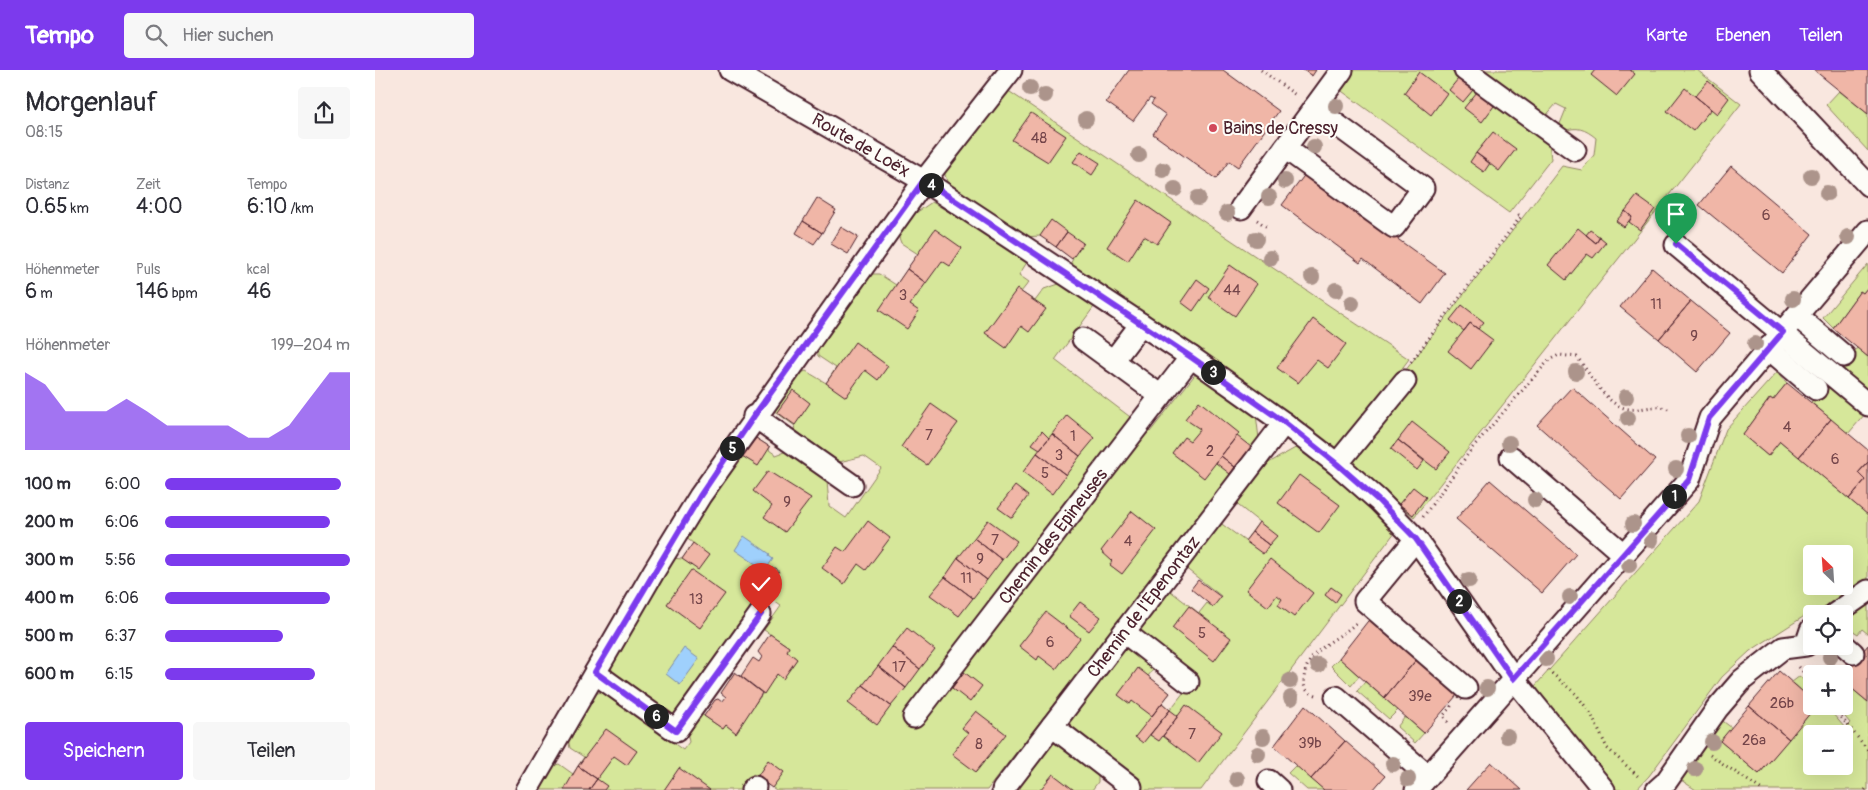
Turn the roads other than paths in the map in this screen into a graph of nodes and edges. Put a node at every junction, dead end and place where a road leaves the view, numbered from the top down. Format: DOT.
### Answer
graph roads {
  1 [pos="730,70"];
  2 [pos="1011,70"];
  3 [pos="1342,70"];
  4 [pos="1465,70"];
  5 [pos="1760,70"];
  6 [pos="1314,108"];
  7 [pos="1285,148"];
  8 [pos="1575,150"];
  9 [pos="924,180"];
  10 [pos="1868,185"];
  11 [pos="1241,208"];
  12 [pos="1868,231"];
  13 [pos="1676,244"];
  14 [pos="1797,316"];
  15 [pos="1141,324"];
  16 [pos="1783,332"];
  17 [pos="1083,339"];
  18 [pos="1768,348"];
  19 [pos="1844,356"];
  20 [pos="1191,357"];
  21 [pos="1113,361"];
  22 [pos="1405,381"];
  23 [pos="1816,389"];
  24 [pos="1161,396"];
  25 [pos="1868,405"];
  26 [pos="754,416"];
  27 [pos="1284,422"];
  28 [pos="1511,457"];
  29 [pos="1337,464"];
  30 [pos="852,484"];
  31 [pos="1416,539"];
  32 [pos="1623,554"];
  33 [pos="1868,591"];
  34 [pos="1848,605"];
  35 [pos="761,614"];
  36 [pos="1123,632"];
  37 [pos="1803,645"];
  38 [pos="595,672"];
  39 [pos="1513,679"];
  40 [pos="1188,682"];
  41 [pos="1466,688"];
  42 [pos="1335,698"];
  43 [pos="914,717"];
  44 [pos="1052,726"];
  45 [pos="1422,783"];
  46 [pos="1661,786"];
  47 [pos="1131,787"];
  48 [pos="527,790"];
  49 [pos="1003,790"];
  50 [pos="1604,790"];
  1 -- 9 [label="street, Route de Loëx"];
  2 -- 9 [label="street, Route de Loëx"];
  3 -- 6 [label="street"];
  4 -- 8 [label="street"];
  5 -- 10 [label="street"];
  6 -- 7 [label="street"];
  6 -- 7 [label="street"];
  7 -- 11 [label="street"];
  9 -- 15 [label="street"];
  9 -- 26 [label="street"];
  12 -- 14 [label="street"];
  13 -- 16 [label="street"];
  14 -- 16 [label="street"];
  14 -- 19 [label="street"];
  15 -- 20 [label="street"];
  15 -- 21 [label="street"];
  16 -- 18 [label="street"];
  16 -- 25 [label="street"];
  17 -- 21 [label="street"];
  18 -- 23 [label="street"];
  18 -- 32 [label="street"];
  20 -- 24 [label="street, Chemin des Epineuses"];
  20 -- 27 [label="street"];
  21 -- 24 [label="street"];
  22 -- 29 [label="street"];
  24 -- 43 [label="street, Chemin des Epineuses"];
  26 -- 30 [label="street"];
  26 -- 38 [label="street"];
  27 -- 29 [label="street"];
  27 -- 36 [label="street, Chemin de l'Epenontaz"];
  28 -- 32 [label="street"];
  29 -- 31 [label="street"];
  31 -- 39 [label="street"];
  31 -- 41 [label="street"];
  32 -- 39 [label="street"];
  33 -- 34 [label="street"];
  35 -- 38 [label="street"];
  36 -- 40 [label="street"];
  36 -- 44 [label="street, Chemin de l'Epenontaz"];
  37 -- 46 [label="street"];
  38 -- 48 [label="street"];
  39 -- 45 [label="street"];
  39 -- 50 [label="street"];
  42 -- 45 [label="street"];
  44 -- 47 [label="street"];
  44 -- 49 [label="street, Chemin de l'Epenontaz"];
}
